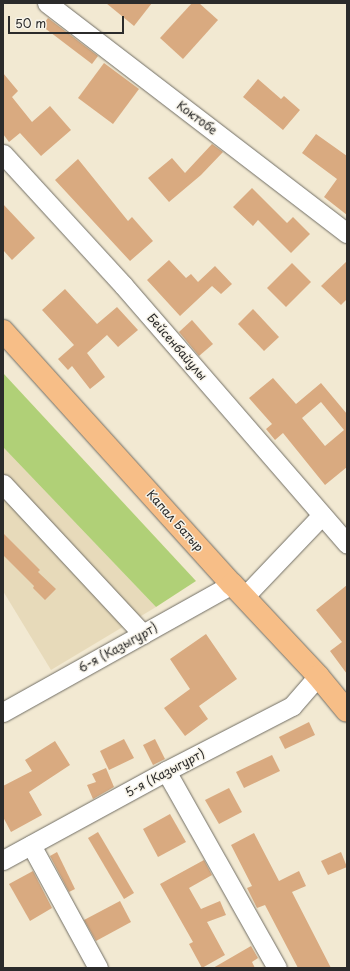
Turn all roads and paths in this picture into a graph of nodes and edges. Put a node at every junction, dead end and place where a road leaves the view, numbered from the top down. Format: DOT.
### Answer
graph roads {
  1 [pos="47,3"];
  2 [pos="3,154"];
  3 [pos="347,233"];
  4 [pos="3,332"];
  5 [pos="3,485"];
  6 [pos="322,515"];
  7 [pos="347,544"];
  8 [pos="238,591"];
  9 [pos="143,634"];
  10 [pos="318,676"];
  11 [pos="347,711"];
  12 [pos="3,712"];
  13 [pos="166,771"];
  14 [pos="31,845"];
  15 [pos="3,860"];
  16 [pos="98,968"];
  17 [pos="277,968"];
  1 -- 3 [label="street, Коктобе"];
  2 -- 6 [label="street, Бейсенбайулы"];
  4 -- 8 [label="main road, Капал Батыр"];
  5 -- 9 [label="street"];
  6 -- 7 [label="street, Бейсенбайулы"];
  6 -- 8 [label="street, 6-я (Казыгурт)"];
  8 -- 9 [label="street, 6-я (Казыгурт)"];
  8 -- 10 [label="main road, Капал Батыр"];
  9 -- 12 [label="street, 6-я (Казыгурт)"];
  10 -- 11 [label="main road, Капал Батыр"];
  10 -- 13 [label="street, 5-я (Казыгурт)"];
  13 -- 14 [label="street, 5-я (Казыгурт)"];
  13 -- 17 [label="street"];
  14 -- 15 [label="street, 5-я (Казыгурт)"];
  14 -- 16 [label="street"];
}
